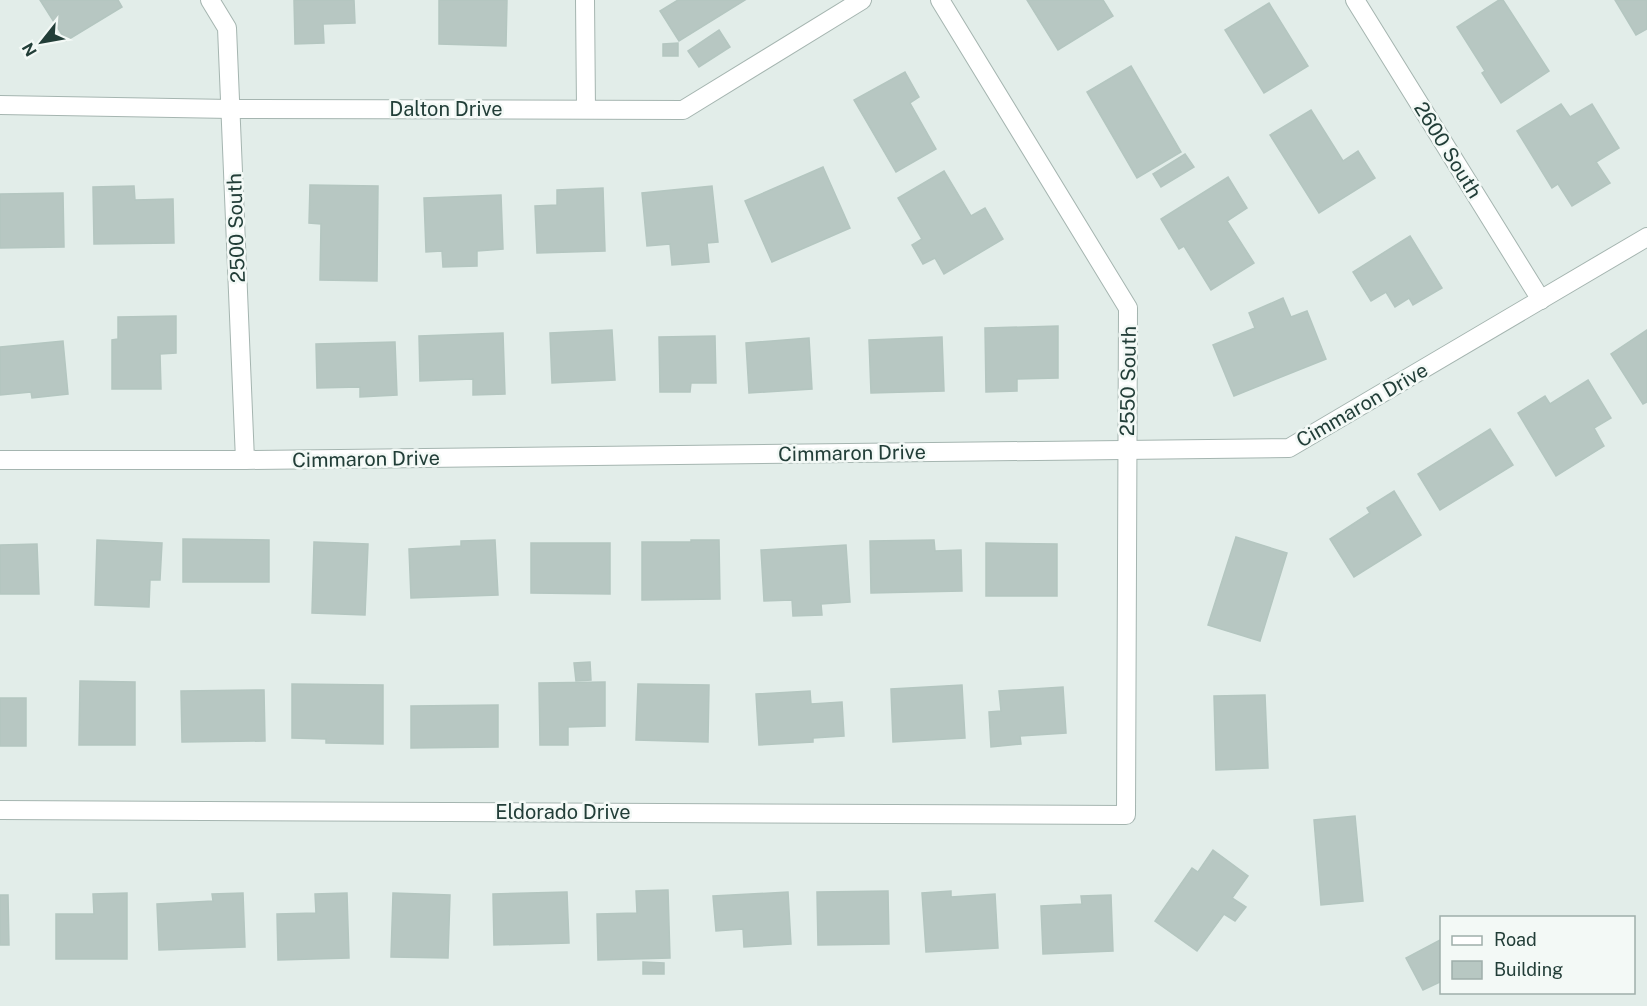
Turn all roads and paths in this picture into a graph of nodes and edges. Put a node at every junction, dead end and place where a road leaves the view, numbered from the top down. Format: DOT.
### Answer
graph roads {
  1 [pos="210,0"];
  2 [pos="585,0"];
  3 [pos="862,0"];
  4 [pos="940,0"];
  5 [pos="1355,0"];
  6 [pos="0,105"];
  7 [pos="231,109"];
  8 [pos="586,109"];
  9 [pos="1647,237"];
  10 [pos="1541,300"];
  11 [pos="1127,449"];
  12 [pos="0,459"];
  13 [pos="245,460"];
  14 [pos="0,810"];
  15 [pos="1126,815"];
  1 -- 7 [label="street, 2500 South"];
  2 -- 8 [label="street"];
  3 -- 8 [label="street, Dalton Drive"];
  4 -- 11 [label="street, 2550 South"];
  5 -- 10 [label="street, 2600 South"];
  6 -- 7 [label="street, Dalton Drive"];
  7 -- 8 [label="street, Dalton Drive"];
  7 -- 13 [label="street, 2500 South"];
  9 -- 10 [label="street, Cimmaron Drive"];
  10 -- 11 [label="street, Cimmaron Drive"];
  11 -- 13 [label="street, Cimmaron Drive"];
  11 -- 15 [label="street, 2550 South"];
  12 -- 13 [label="street, Cimmaron Drive"];
  14 -- 15 [label="street, Eldorado Drive"];
}
